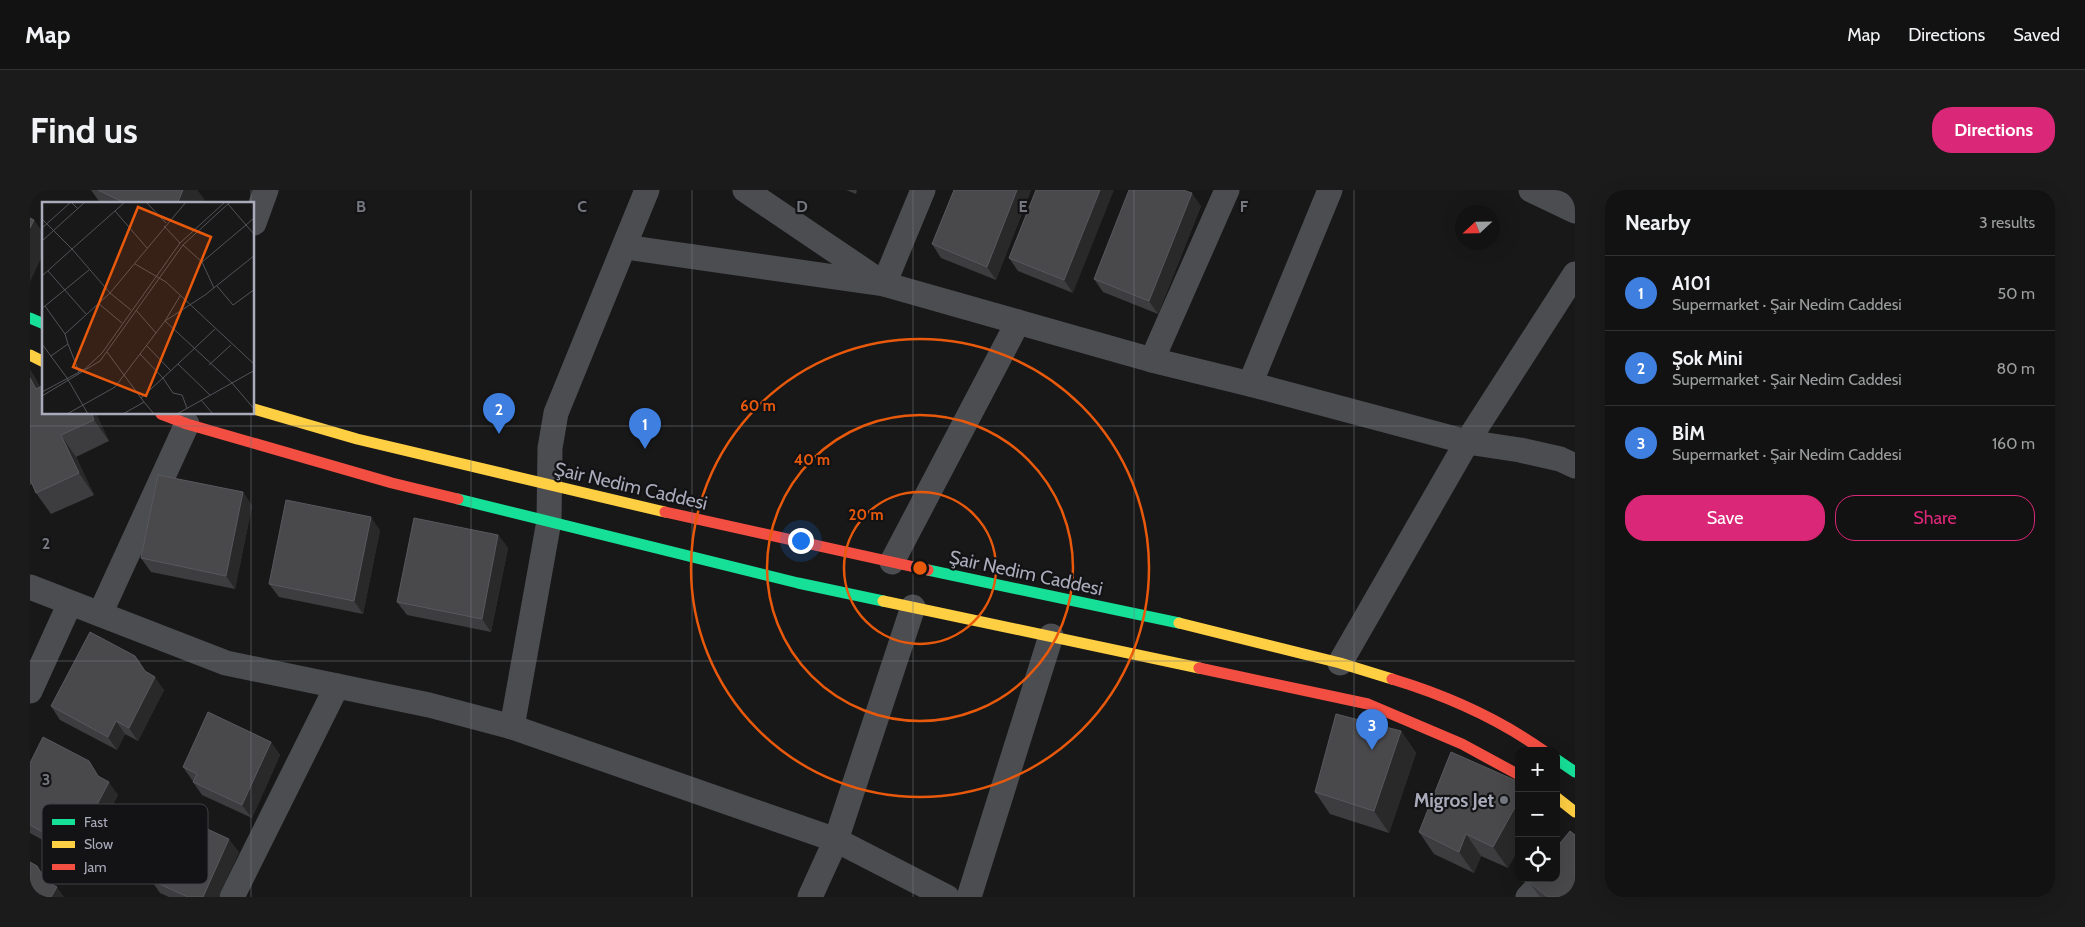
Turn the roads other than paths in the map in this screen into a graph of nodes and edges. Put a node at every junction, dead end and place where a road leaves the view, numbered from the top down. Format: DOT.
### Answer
graph roads {
  1 [pos="266,190"];
  2 [pos="647,190"];
  3 [pos="745,190"];
  4 [pos="924,190"];
  5 [pos="1227,190"];
  6 [pos="1330,190"];
  7 [pos="1531,190"];
  8 [pos="1575,211"];
  9 [pos="255,219"];
  10 [pos="624,247"];
  11 [pos="1575,274"];
  12 [pos="884,284"];
  13 [pos="30,318"];
  14 [pos="1018,322"];
  15 [pos="42,323"];
  16 [pos="30,355"];
  17 [pos="1152,360"];
  18 [pos="42,361"];
  19 [pos="1250,384"];
  20 [pos="255,409"];
  21 [pos="164,415"];
  22 [pos="187,424"];
  23 [pos="1467,442"];
  24 [pos="1575,466"];
  25 [pos="548,484"];
  26 [pos="549,521"];
  27 [pos="892,562"];
  28 [pos="30,587"];
  29 [pos="70,602"];
  30 [pos="913,607"];
  31 [pos="100,614"];
  32 [pos="1051,636"];
  33 [pos="1340,663"];
  34 [pos="337,686"];
  35 [pos="30,692"];
  36 [pos="512,727"];
  37 [pos="1538,747"];
  38 [pos="1560,762"];
  39 [pos="1575,772"];
  40 [pos="1515,773"];
  41 [pos="1560,800"];
  42 [pos="1575,812"];
  43 [pos="836,840"];
  44 [pos="1543,882"];
  45 [pos="232,897"];
  46 [pos="810,897"];
  47 [pos="948,897"];
  48 [pos="969,897"];
  49 [pos="1528,897"];
  1 -- 9 [label="street"];
  2 -- 10 [label="street"];
  3 -- 12 [label="street"];
  4 -- 12 [label="street"];
  5 -- 17 [label="street"];
  6 -- 19 [label="street"];
  7 -- 8 [label="street"];
  10 -- 12 [label="street"];
  10 -- 25 [label="street"];
  11 -- 23 [label="street"];
  12 -- 14 [label="street"];
  13 -- 15 [label="street"];
  14 -- 17 [label="street"];
  14 -- 27 [label="street"];
  16 -- 18 [label="street"];
  17 -- 19 [label="street"];
  19 -- 23 [label="street"];
  20 -- 25 [label="street, Şair Nedim Caddesi"];
  21 -- 22 [label="street"];
  22 -- 26 [label="street"];
  22 -- 31 [label="street"];
  23 -- 24 [label="street"];
  23 -- 33 [label="street"];
  25 -- 26 [label="street"];
  25 -- 27 [label="street, Şair Nedim Caddesi"];
  26 -- 30 [label="street"];
  26 -- 36 [label="street"];
  27 -- 33 [label="street, Şair Nedim Caddesi"];
  28 -- 29 [label="street"];
  29 -- 31 [label="street"];
  29 -- 35 [label="street"];
  30 -- 32 [label="street"];
  30 -- 43 [label="street"];
  31 -- 34 [label="street"];
  32 -- 40 [label="street"];
  32 -- 48 [label="street"];
  33 -- 37 [label="street, Şair Nedim Caddesi"];
  34 -- 36 [label="street"];
  34 -- 45 [label="street"];
  36 -- 43 [label="street"];
  38 -- 39 [label="street"];
  41 -- 42 [label="street"];
  43 -- 46 [label="street"];
  43 -- 47 [label="street"];
  44 -- 49 [label="street"];
}
